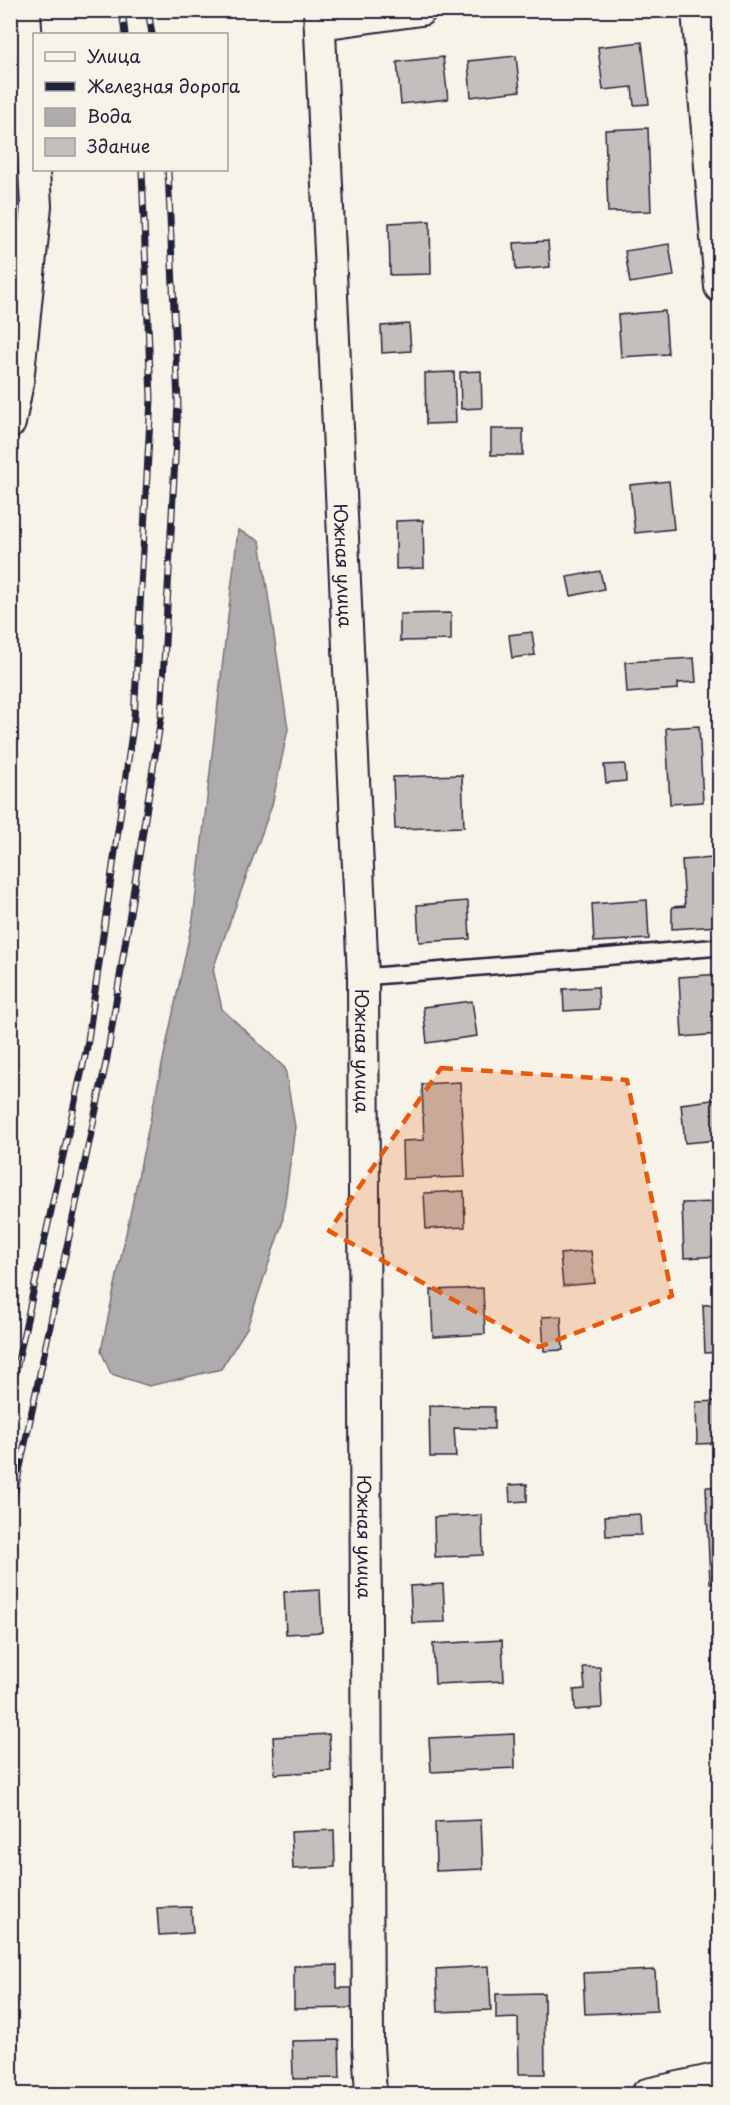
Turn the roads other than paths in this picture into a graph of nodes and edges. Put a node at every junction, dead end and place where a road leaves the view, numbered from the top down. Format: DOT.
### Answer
graph roads {
  1 [pos="25,10"];
  2 [pos="421,10"];
  3 [pos="698,10"];
  4 [pos="320,17"];
  5 [pos="33,153"];
  6 [pos="34,171"];
  7 [pos="720,287"];
  8 [pos="10,423"];
  9 [pos="720,948"];
  10 [pos="363,977"];
  11 [pos="720,2078"];
  12 [pos="371,2094"];
  13 [pos="647,2094"];
  1 -- 5 [label="street"];
  2 -- 4 [label="street"];
  3 -- 7 [label="street"];
  4 -- 10 [label="street, Южная улица"];
  6 -- 8 [label="street"];
  9 -- 10 [label="lane"];
  10 -- 12 [label="street, Южная улица"];
  11 -- 13 [label="street"];
}
